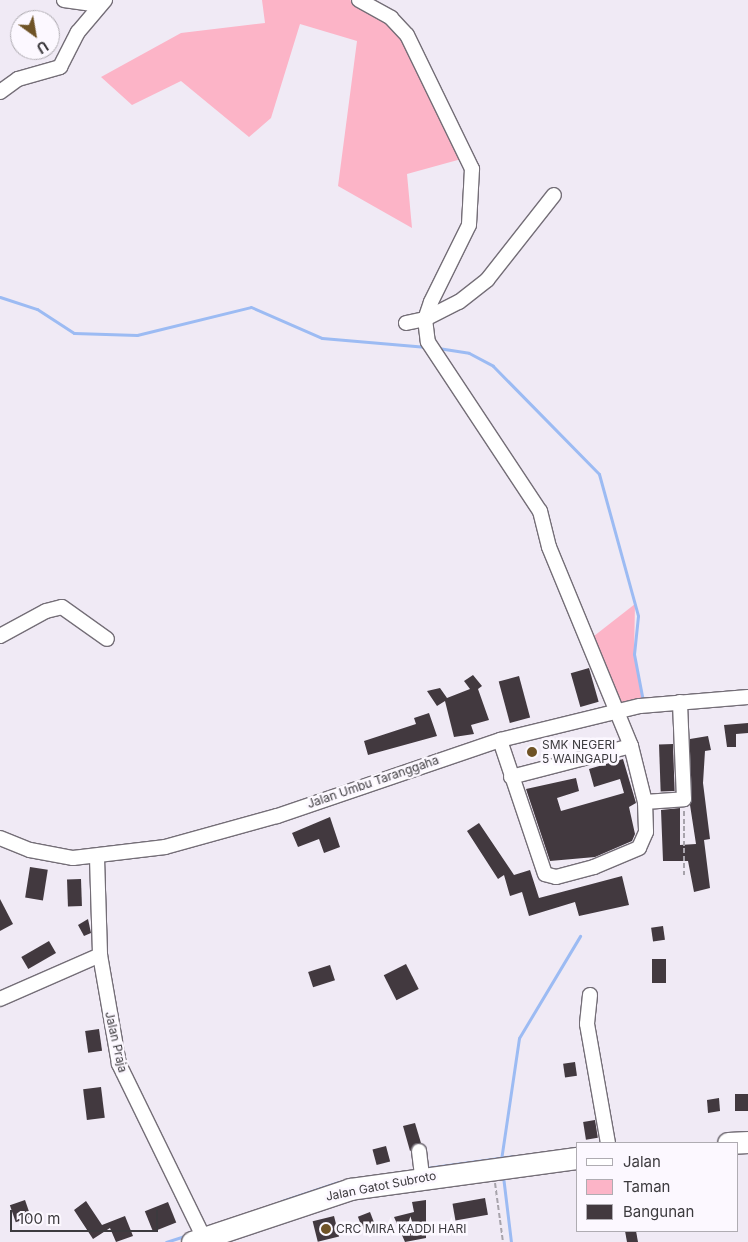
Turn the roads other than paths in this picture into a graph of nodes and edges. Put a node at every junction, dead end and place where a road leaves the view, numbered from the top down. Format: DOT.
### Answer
graph roads {
  1 [pos="64,0"];
  2 [pos="359,0"];
  3 [pos="103,3"];
  4 [pos="0,92"];
  5 [pos="554,195"];
  6 [pos="425,319"];
  7 [pos="406,323"];
  8 [pos="0,636"];
  9 [pos="107,639"];
  10 [pos="748,697"];
  11 [pos="680,702"];
  12 [pos="618,710"];
  13 [pos="500,740"];
  14 [pos="631,746"];
  15 [pos="511,777"];
  16 [pos="645,802"];
  17 [pos="0,838"];
  18 [pos="97,858"];
  19 [pos="100,955"];
  20 [pos="590,995"];
  21 [pos="0,999"];
  22 [pos="608,1142"];
  23 [pos="576,1158"];
  24 [pos="199,1233"];
  1 -- 3 [label="street"];
  2 -- 6 [label="street"];
  3 -- 4 [label="street"];
  5 -- 6 [label="street"];
  6 -- 7 [label="street"];
  6 -- 12 [label="street"];
  8 -- 9 [label="street"];
  10 -- 11 [label="street, Jalan Umbu Taranggaha"];
  11 -- 12 [label="street, Jalan Umbu Taranggaha"];
  11 -- 16 [label="street"];
  12 -- 13 [label="street, Jalan Umbu Taranggaha"];
  12 -- 14 [label="street"];
  13 -- 15 [label="street"];
  13 -- 18 [label="street, Jalan Umbu Taranggaha"];
  14 -- 15 [label="street"];
  14 -- 16 [label="street"];
  15 -- 16 [label="street"];
  17 -- 18 [label="street, Jalan Umbu Taranggaha"];
  18 -- 19 [label="street, Jalan Praja"];
  19 -- 21 [label="street"];
  19 -- 24 [label="street, Jalan Praja"];
  20 -- 22 [label="street"];
  23 -- 24 [label="highway, Jalan Gatot Subroto"];
}
